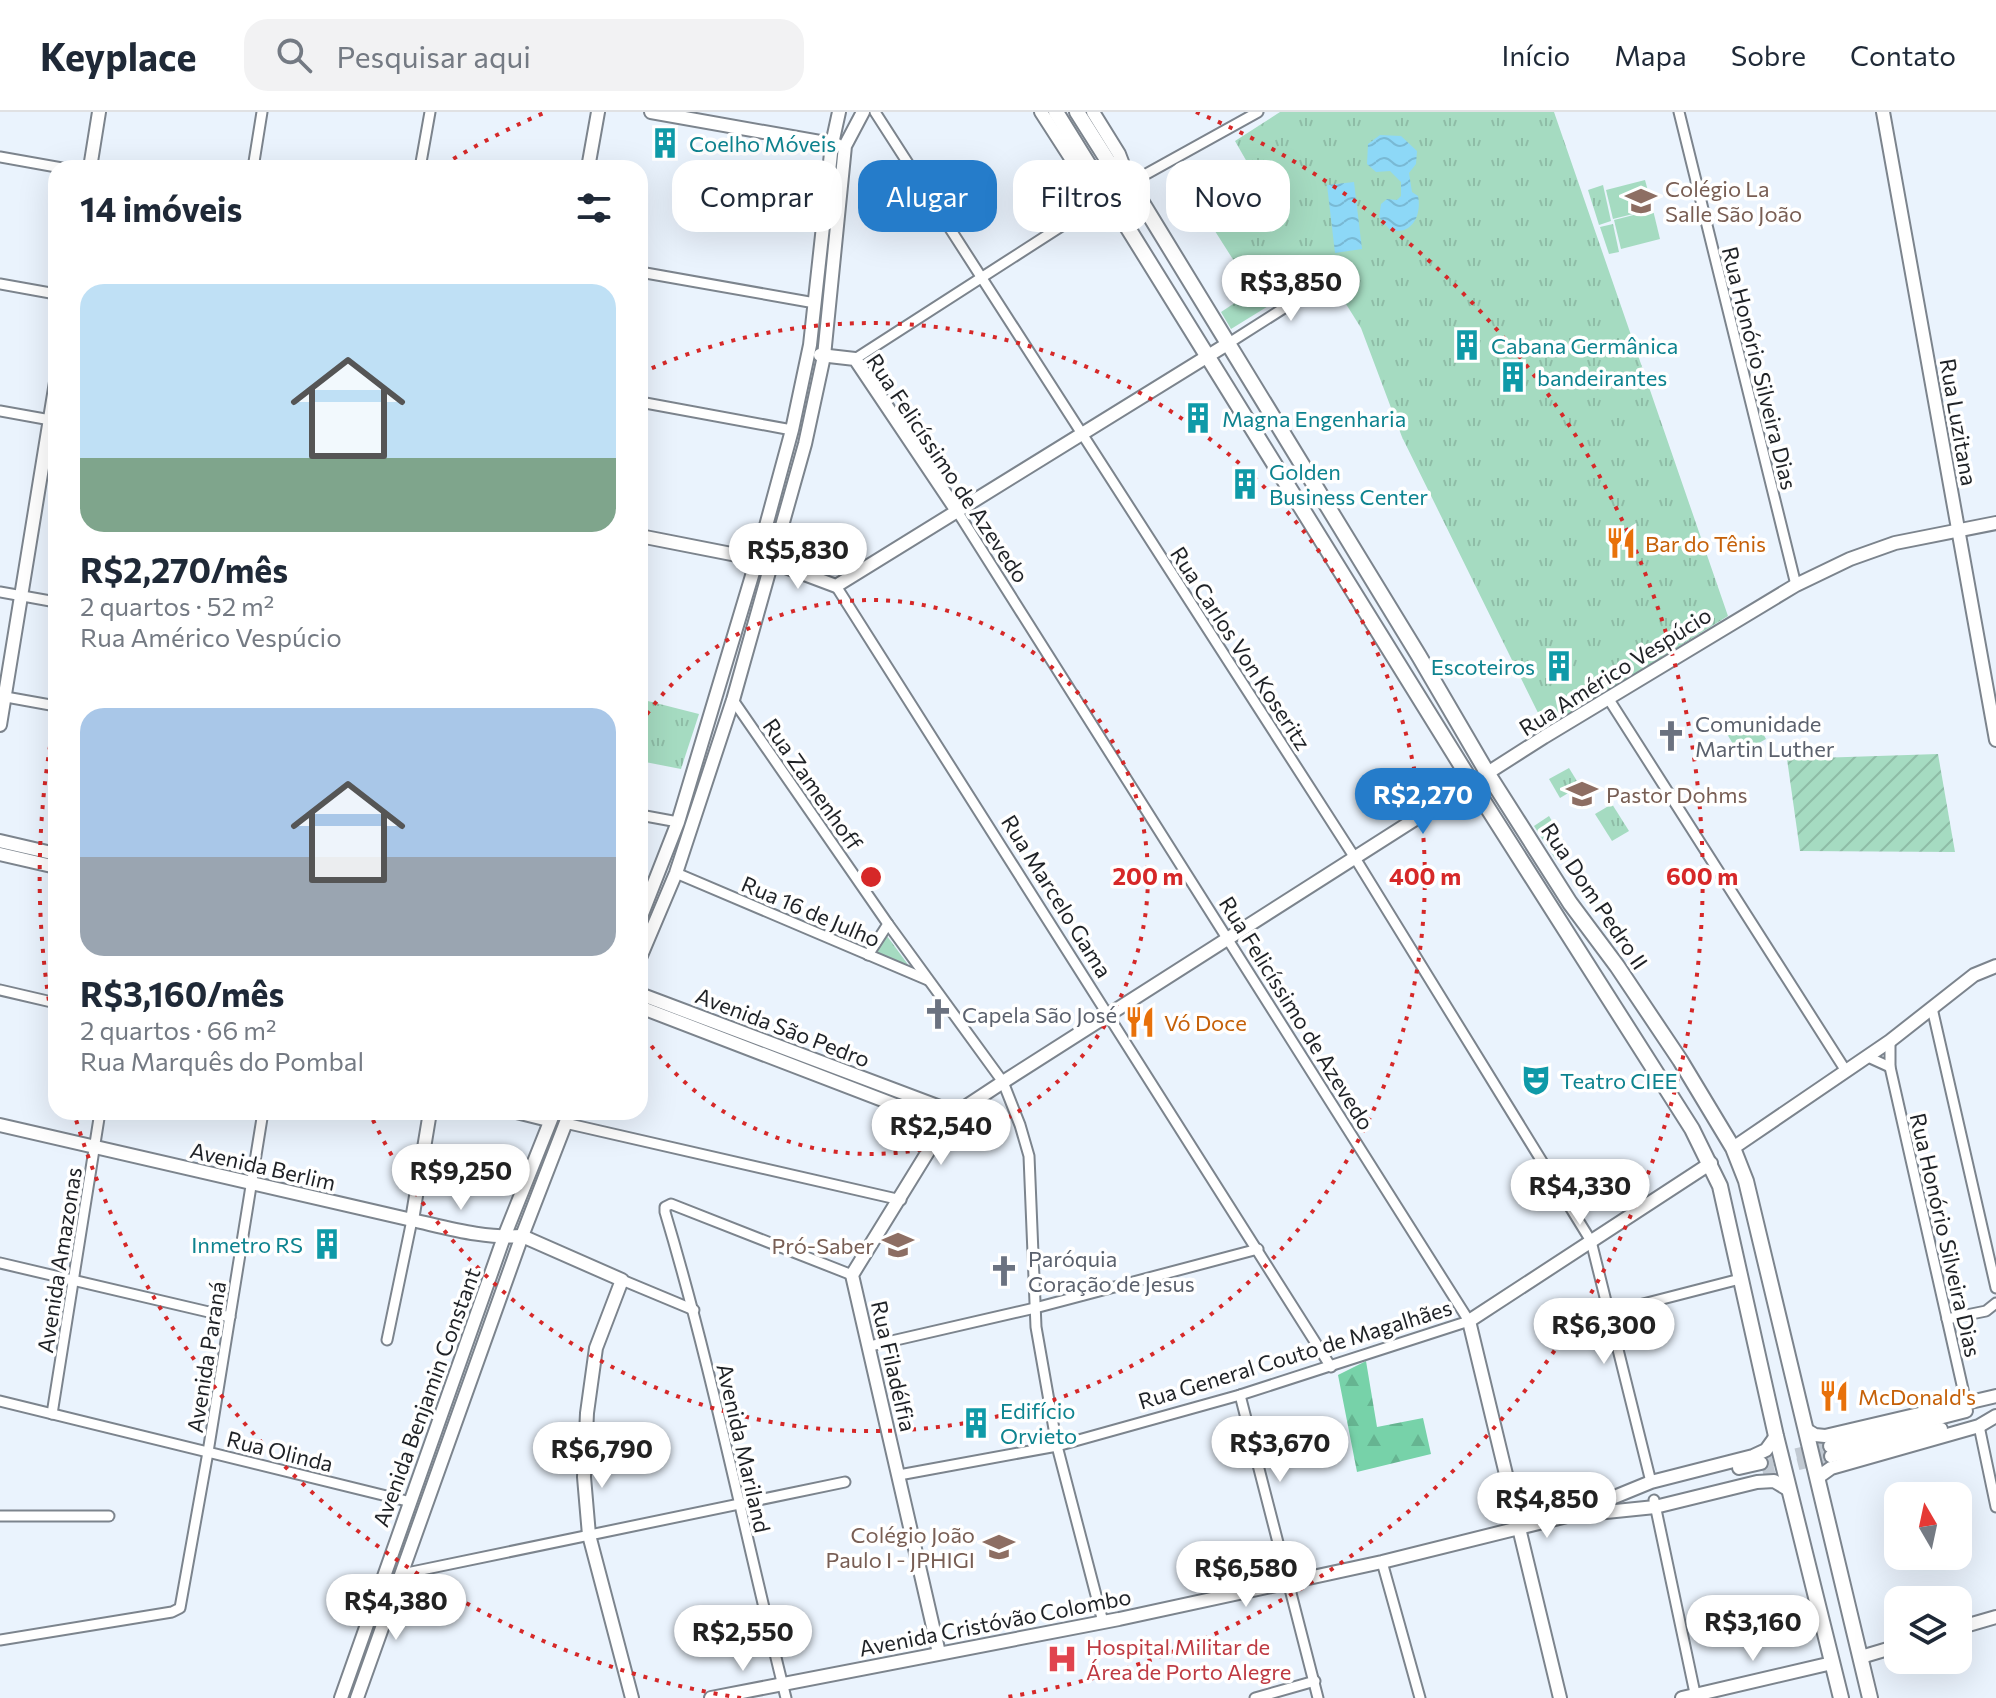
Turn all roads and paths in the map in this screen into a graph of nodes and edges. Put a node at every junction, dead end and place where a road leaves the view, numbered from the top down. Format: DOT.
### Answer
graph roads {
  1 [pos="99,112"];
  2 [pos="262,112"];
  3 [pos="430,112"];
  4 [pos="598,112"];
  5 [pos="651,112"];
  6 [pos="839,112"];
  7 [pos="863,112"];
  8 [pos="875,112"];
  9 [pos="1041,112"];
  10 [pos="1056,112"];
  11 [pos="1077,112"];
  12 [pos="1093,112"];
  13 [pos="1258,112"];
  14 [pos="1679,112"];
  15 [pos="1883,112"];
  16 [pos="838,145"];
  17 [pos="0,157"];
  18 [pos="91,160"];
  19 [pos="254,160"];
  20 [pos="421,160"];
  21 [pos="589,160"];
  22 [pos="1072,160"];
  23 [pos="1087,160"];
  24 [pos="1107,160"];
  25 [pos="1121,160"];
  26 [pos="48,166"];
  27 [pos="1150,172"];
  28 [pos="1150,215"];
  29 [pos="1052,232"];
  30 [pos="1131,232"];
  31 [pos="648,273"];
  32 [pos="1336,275"];
  33 [pos="981,278"];
  34 [pos="0,284"];
  35 [pos="48,293"];
  36 [pos="815,303"];
  37 [pos="1229,343"];
  38 [pos="809,354"];
  39 [pos="824,356"];
  40 [pos="1207,356"];
  41 [pos="855,359"];
  42 [pos="648,403"];
  43 [pos="0,411"];
  44 [pos="48,420"];
  45 [pos="792,430"];
  46 [pos="1081,434"];
  47 [pos="48,448"];
  48 [pos="957,511"];
  49 [pos="1996,523"];
  50 [pos="1957,530"];
  51 [pos="648,538"];
  52 [pos="757,559"];
  53 [pos="772,562"];
  54 [pos="1796,585"];
  55 [pos="836,586"];
  56 [pos="0,592"];
  57 [pos="21,595"];
  58 [pos="48,600"];
  59 [pos="2,696"];
  60 [pos="1608,698"];
  61 [pos="733,700"];
  62 [pos="48,705"];
  63 [pos="0,725"];
  64 [pos="1996,740"];
  65 [pos="1488,774"];
  66 [pos="1472,783"];
  67 [pos="648,816"];
  68 [pos="678,822"];
  69 [pos="0,841"];
  70 [pos="48,852"];
  71 [pos="0,854"];
  72 [pos="1355,858"];
  73 [pos="48,865"];
  74 [pos="676,873"];
  75 [pos="648,899"];
  76 [pos="888,924"];
  77 [pos="648,939"];
  78 [pos="1227,939"];
  79 [pos="868,955"];
  80 [pos="1996,966"];
  81 [pos="931,982"];
  82 [pos="0,990"];
  83 [pos="648,999"];
  84 [pos="48,1001"];
  85 [pos="648,1008"];
  86 [pos="1932,1008"];
  87 [pos="673,1013"];
  88 [pos="1110,1016"];
  89 [pos="1890,1041"];
  90 [pos="1868,1057"];
  91 [pos="1890,1067"];
  92 [pos="1846,1071"];
  93 [pos="849,1080"];
  94 [pos="1003,1082"];
  95 [pos="895,1090"];
  96 [pos="890,1103"];
  97 [pos="956,1113"];
  98 [pos="99,1120"];
  99 [pos="262,1120"];
  100 [pos="429,1120"];
  101 [pos="551,1120"];
  102 [pos="567,1120"];
  103 [pos="576,1120"];
  104 [pos="945,1124"];
  105 [pos="0,1125"];
  106 [pos="95,1148"];
  107 [pos="1733,1148"];
  108 [pos="1711,1163"];
  109 [pos="252,1184"];
  110 [pos="901,1200"];
  111 [pos="412,1220"];
  112 [pos="522,1236"];
  113 [pos="504,1237"];
  114 [pos="1591,1241"];
  115 [pos="1258,1249"];
  116 [pos="0,1263"];
  117 [pos="852,1275"];
  118 [pos="1740,1279"];
  119 [pos="622,1280"];
  120 [pos="75,1281"];
  121 [pos="1996,1288"];
  122 [pos="1996,1303"];
  123 [pos="1035,1308"];
  124 [pos="694,1310"];
  125 [pos="1608,1313"];
  126 [pos="230,1317"];
  127 [pos="1947,1319"];
  128 [pos="1469,1321"];
  129 [pos="387,1340"];
  130 [pos="870,1346"];
  131 [pos="1331,1367"];
  132 [pos="1240,1395"];
  133 [pos="1996,1399"];
  134 [pos="0,1401"];
  135 [pos="52,1414"];
  136 [pos="1973,1414"];
  137 [pos="1996,1415"];
  138 [pos="1805,1429"];
  139 [pos="1776,1436"];
  140 [pos="1057,1446"];
  141 [pos="1830,1451"];
  142 [pos="208,1452"];
  143 [pos="899,1475"];
  144 [pos="1817,1478"];
  145 [pos="845,1482"];
  146 [pos="1651,1482"];
  147 [pos="1789,1490"];
  148 [pos="411,1502"];
  149 [pos="1654,1504"];
  150 [pos="738,1505"];
  151 [pos="1609,1506"];
  152 [pos="1996,1507"];
  153 [pos="0,1516"];
  154 [pos="109,1516"];
  155 [pos="1519,1528"];
  156 [pos="589,1535"];
  157 [pos="1382,1562"];
  158 [pos="402,1574"];
  159 [pos="1289,1581"];
  160 [pos="1996,1617"];
  161 [pos="1103,1622"];
  162 [pos="1972,1624"];
  163 [pos="0,1640"];
  164 [pos="1884,1650"];
  165 [pos="939,1653"];
  166 [pos="1861,1657"];
  167 [pos="1832,1663"];
  168 [pos="1315,1681"];
  169 [pos="782,1683"];
  170 [pos="1696,1696"];
  171 [pos="341,1698"];
  172 [pos="357,1698"];
  173 [pos="632,1698"];
  174 [pos="711,1698"];
  175 [pos="786,1698"];
  176 [pos="1255,1698"];
  177 [pos="1318,1698"];
  178 [pos="1420,1698"];
  179 [pos="1560,1698"];
  180 [pos="1682,1698"];
  181 [pos="1841,1698"];
  182 [pos="1870,1698"];
  1 -- 18 [label="street"];
  2 -- 19 [label="street"];
  3 -- 20 [label="street"];
  4 -- 21 [label="street"];
  5 -- 16 [label="street"];
  6 -- 16 [label="street"];
  7 -- 16 [label="street"];
  8 -- 33 [label="street, Rua Carlos Von Koseritz"];
  9 -- 22 [label="street, Rua Dom Pedro II"];
  10 -- 23 [label="main road, Rua Dom Pedro II"];
  11 -- 24 [label="main road, Rua Dom Pedro II"];
  12 -- 25 [label="street, Rua Dom Pedro II"];
  13 -- 27 [label="street"];
  14 -- 54 [label="street, Rua Honório Silveira Dias"];
  15 -- 50 [label="street, Rua Luzitana"];
  16 -- 36 [label="street"];
  16 -- 39 [label="street"];
  17 -- 26 [label="street"];
  28 -- 37 [label="main road, Rua Dom Pedro II"];
  29 -- 33 [label="street"];
  30 -- 40 [label="main road, Rua Dom Pedro II"];
  31 -- 36 [label="street"];
  32 -- 37 [label="street"];
  33 -- 41 [label="street"];
  33 -- 46 [label="street, Rua Carlos Von Koseritz"];
  34 -- 35 [label="street"];
  36 -- 38 [label="street"];
  37 -- 40 [label="street"];
  37 -- 65 [label="main road, Rua Dom Pedro II"];
  38 -- 39 [label="street, Rua Felicíssimo de Azevedo"];
  38 -- 45 [label="street"];
  39 -- 41 [label="street, Rua Felicíssimo de Azevedo"];
  39 -- 53 [label="street"];
  40 -- 46 [label="street"];
  40 -- 66 [label="main road, Rua Dom Pedro II"];
  41 -- 48 [label="street, Rua Felicíssimo de Azevedo"];
  42 -- 45 [label="street"];
  43 -- 44 [label="street"];
  45 -- 52 [label="street"];
  46 -- 48 [label="street"];
  46 -- 72 [label="street, Rua Carlos Von Koseritz"];
  47 -- 57 [label="street"];
  48 -- 55 [label="street"];
  48 -- 78 [label="street, Rua Felicíssimo de Azevedo"];
  49 -- 50 [label="street, Rua Américo Vespúcio"];
  50 -- 54 [label="street, Rua Américo Vespúcio"];
  50 -- 64 [label="street, Rua Luzitana"];
  51 -- 52 [label="street"];
  52 -- 53 [label="street"];
  52 -- 68 [label="street"];
  53 -- 55 [label="street"];
  53 -- 61 [label="street"];
  54 -- 60 [label="street, Rua Américo Vespúcio"];
  55 -- 88 [label="street, Rua Marcelo Gama"];
  56 -- 57 [label="street"];
  57 -- 58 [label="street"];
  57 -- 59 [label="street"];
  59 -- 62 [label="street"];
  59 -- 63 [label="street"];
  60 -- 65 [label="street, Rua Américo Vespúcio"];
  60 -- 92 [label="street"];
  61 -- 74 [label="street"];
  61 -- 76 [label="street, Rua Zamenhoff"];
  65 -- 66 [label="street, Rua Américo Vespúcio"];
  65 -- 107 [label="main road, Rua Dom Pedro II"];
  66 -- 72 [label="street, Rua Américo Vespúcio"];
  66 -- 108 [label="main road, Rua Dom Pedro II"];
  67 -- 68 [label="street"];
  68 -- 75 [label="street"];
  69 -- 70 [label="street"];
  71 -- 73 [label="street"];
  72 -- 78 [label="street, Rua Américo Vespúcio"];
  72 -- 114 [label="street, Rua Carlos Von Koseritz"];
  74 -- 77 [label="street"];
  74 -- 79 [label="street, Rua 16 de Julho"];
  76 -- 79 [label="street"];
  76 -- 81 [label="street, Rua Zamenhoff"];
  78 -- 88 [label="street, Rua Américo Vespúcio"];
  78 -- 128 [label="street, Rua Felicíssimo de Azevedo"];
  79 -- 81 [label="street, Rua 16 de Julho"];
  80 -- 86 [label="street"];
  81 -- 94 [label="street, Rua Zamenhoff"];
  82 -- 84 [label="street"];
  83 -- 87 [label="street, Avenida São Pedro"];
  85 -- 87 [label="street, Avenida São Pedro"];
  86 -- 89 [label="street"];
  86 -- 121 [label="street"];
  87 -- 93 [label="street, Avenida São Pedro"];
  88 -- 94 [label="street, Rua Américo Vespúcio"];
  88 -- 115 [label="street, Rua Marcelo Gama"];
  89 -- 90 [label="street"];
  89 -- 91 [label="street, Rua Honório Silveira Dias"];
  90 -- 91 [label="street"];
  90 -- 92 [label="street"];
  91 -- 127 [label="street, Rua Honório Silveira Dias"];
  92 -- 107 [label="street"];
  93 -- 95 [label="street, Avenida São Pedro"];
  93 -- 96 [label="street, Avenida São Pedro"];
  94 -- 97 [label="street, Rua Américo Vespúcio"];
  94 -- 123 [label="street, Rua Zamenhoff"];
  95 -- 96 [label="street"];
  95 -- 97 [label="street, Avenida São Pedro"];
  96 -- 104 [label="street, Avenida São Pedro"];
  97 -- 104 [label="street, Rua Filadélfia"];
  98 -- 106 [label="street, Avenida Amazonas"];
  99 -- 109 [label="street, Avenida Paraná"];
  100 -- 111 [label="street"];
  101 -- 113 [label="street, Avenida Benjamin Constant"];
  102 -- 112 [label="street, Avenida Benjamin Constant"];
  103 -- 110 [label="street"];
  104 -- 110 [label="street, Rua Filadélfia"];
  105 -- 106 [label="street, Avenida Berlim"];
  106 -- 109 [label="street, Avenida Berlim"];
  106 -- 120 [label="street, Avenida Amazonas"];
  107 -- 138 [label="main road, Rua Dom Pedro II"];
  108 -- 114 [label="street, Rua General Couto de Magalhães"];
  108 -- 118 [label="main road, Rua Dom Pedro II"];
  109 -- 111 [label="street, Avenida Berlim"];
  109 -- 126 [label="street, Avenida Paraná"];
  110 -- 117 [label="street, Rua Filadélfia"];
  111 -- 113 [label="street, Avenida Berlim"];
  111 -- 129 [label="street"];
  112 -- 113 [label="street, Avenida Berlim"];
  112 -- 119 [label="street, Avenida Berlim"];
  112 -- 158 [label="street, Avenida Benjamin Constant"];
  113 -- 148 [label="street, Avenida Benjamin Constant"];
  114 -- 125 [label="street, Rua Carlos Von Koseritz"];
  114 -- 128 [label="street, Rua General Couto de Magalhães"];
  115 -- 123 [label="street"];
  115 -- 131 [label="street, Rua Marcelo Gama"];
  116 -- 120 [label="street"];
  117 -- 124 [label="street, Avenida Mariland"];
  117 -- 130 [label="street, Rua Filadélfia"];
  118 -- 125 [label="street"];
  118 -- 139 [label="main road, Rua Dom Pedro II"];
  119 -- 124 [label="street, Avenida Berlim"];
  119 -- 156 [label="street"];
  120 -- 126 [label="street"];
  120 -- 135 [label="street, Avenida Amazonas"];
  122 -- 127 [label="street"];
  123 -- 130 [label="street"];
  123 -- 140 [label="street, Rua Zamenhoff"];
  124 -- 150 [label="street, Avenida Mariland"];
  125 -- 146 [label="street, Rua Carlos Von Koseritz"];
  126 -- 142 [label="street, Avenida Paraná"];
  127 -- 136 [label="street, Rua Honório Silveira Dias"];
  128 -- 131 [label="street, Rua General Couto de Magalhães"];
  128 -- 155 [label="street, Rua Felicíssimo de Azevedo"];
  130 -- 143 [label="street, Rua Filadélfia"];
  131 -- 132 [label="street, Rua General Couto de Magalhães"];
  132 -- 140 [label="street, Rua General Couto de Magalhães"];
  132 -- 159 [label="street"];
  133 -- 136 [label="street"];
  134 -- 135 [label="street, Rua Olinda"];
  135 -- 142 [label="street, Rua Olinda"];
  136 -- 137 [label="street"];
  136 -- 138 [label="street"];
  136 -- 141 [label="street"];
  136 -- 144 [label="street"];
  136 -- 152 [label="street, Rua Honório Silveira Dias"];
  138 -- 144 [label="main road, Rua Dom Pedro II"];
  139 -- 146 [label="street, Avenida Cristóvão Colombo"];
  139 -- 147 [label="main road, Rua Dom Pedro II"];
  140 -- 143 [label="street, Rua General Couto de Magalhães"];
  140 -- 161 [label="street, Rua Zamenhoff"];
  142 -- 148 [label="street, Rua Olinda"];
  142 -- 163 [label="street, Avenida Paraná"];
  143 -- 165 [label="street, Rua Filadélfia"];
  144 -- 166 [label="main road, Rua Dom Pedro II"];
  145 -- 150 [label="street"];
  146 -- 151 [label="street, Avenida Cristóvão Colombo"];
  147 -- 149 [label="street"];
  147 -- 167 [label="main road, Rua Dom Pedro II"];
  148 -- 171 [label="street, Avenida Benjamin Constant"];
  149 -- 151 [label="street"];
  149 -- 151 [label="street"];
  149 -- 170 [label="street"];
  150 -- 156 [label="street"];
  150 -- 169 [label="street, Avenida Mariland"];
  151 -- 155 [label="street, Avenida Cristóvão Colombo"];
  153 -- 154 [label="street"];
  155 -- 157 [label="street, Avenida Cristóvão Colombo"];
  155 -- 179 [label="street, Rua Felicíssimo de Azevedo"];
  156 -- 158 [label="street"];
  156 -- 173 [label="street"];
  157 -- 159 [label="street, Avenida Cristóvão Colombo"];
  157 -- 178 [label="street"];
  158 -- 172 [label="street, Avenida Benjamin Constant"];
  159 -- 161 [label="street, Avenida Cristóvão Colombo"];
  159 -- 168 [label="street"];
  160 -- 162 [label="street"];
  161 -- 165 [label="street, Avenida Cristóvão Colombo"];
  164 -- 166 [label="street"];
  165 -- 169 [label="street, Avenida Cristóvão Colombo"];
  166 -- 182 [label="main road, Rua Dom Pedro II"];
  167 -- 170 [label="street"];
  167 -- 181 [label="main road, Rua Dom Pedro II"];
  168 -- 176 [label="street"];
  168 -- 177 [label="street"];
  169 -- 174 [label="street, Avenida Cristóvão Colombo"];
  169 -- 175 [label="street, Avenida Mariland"];
  170 -- 180 [label="street"];
}
